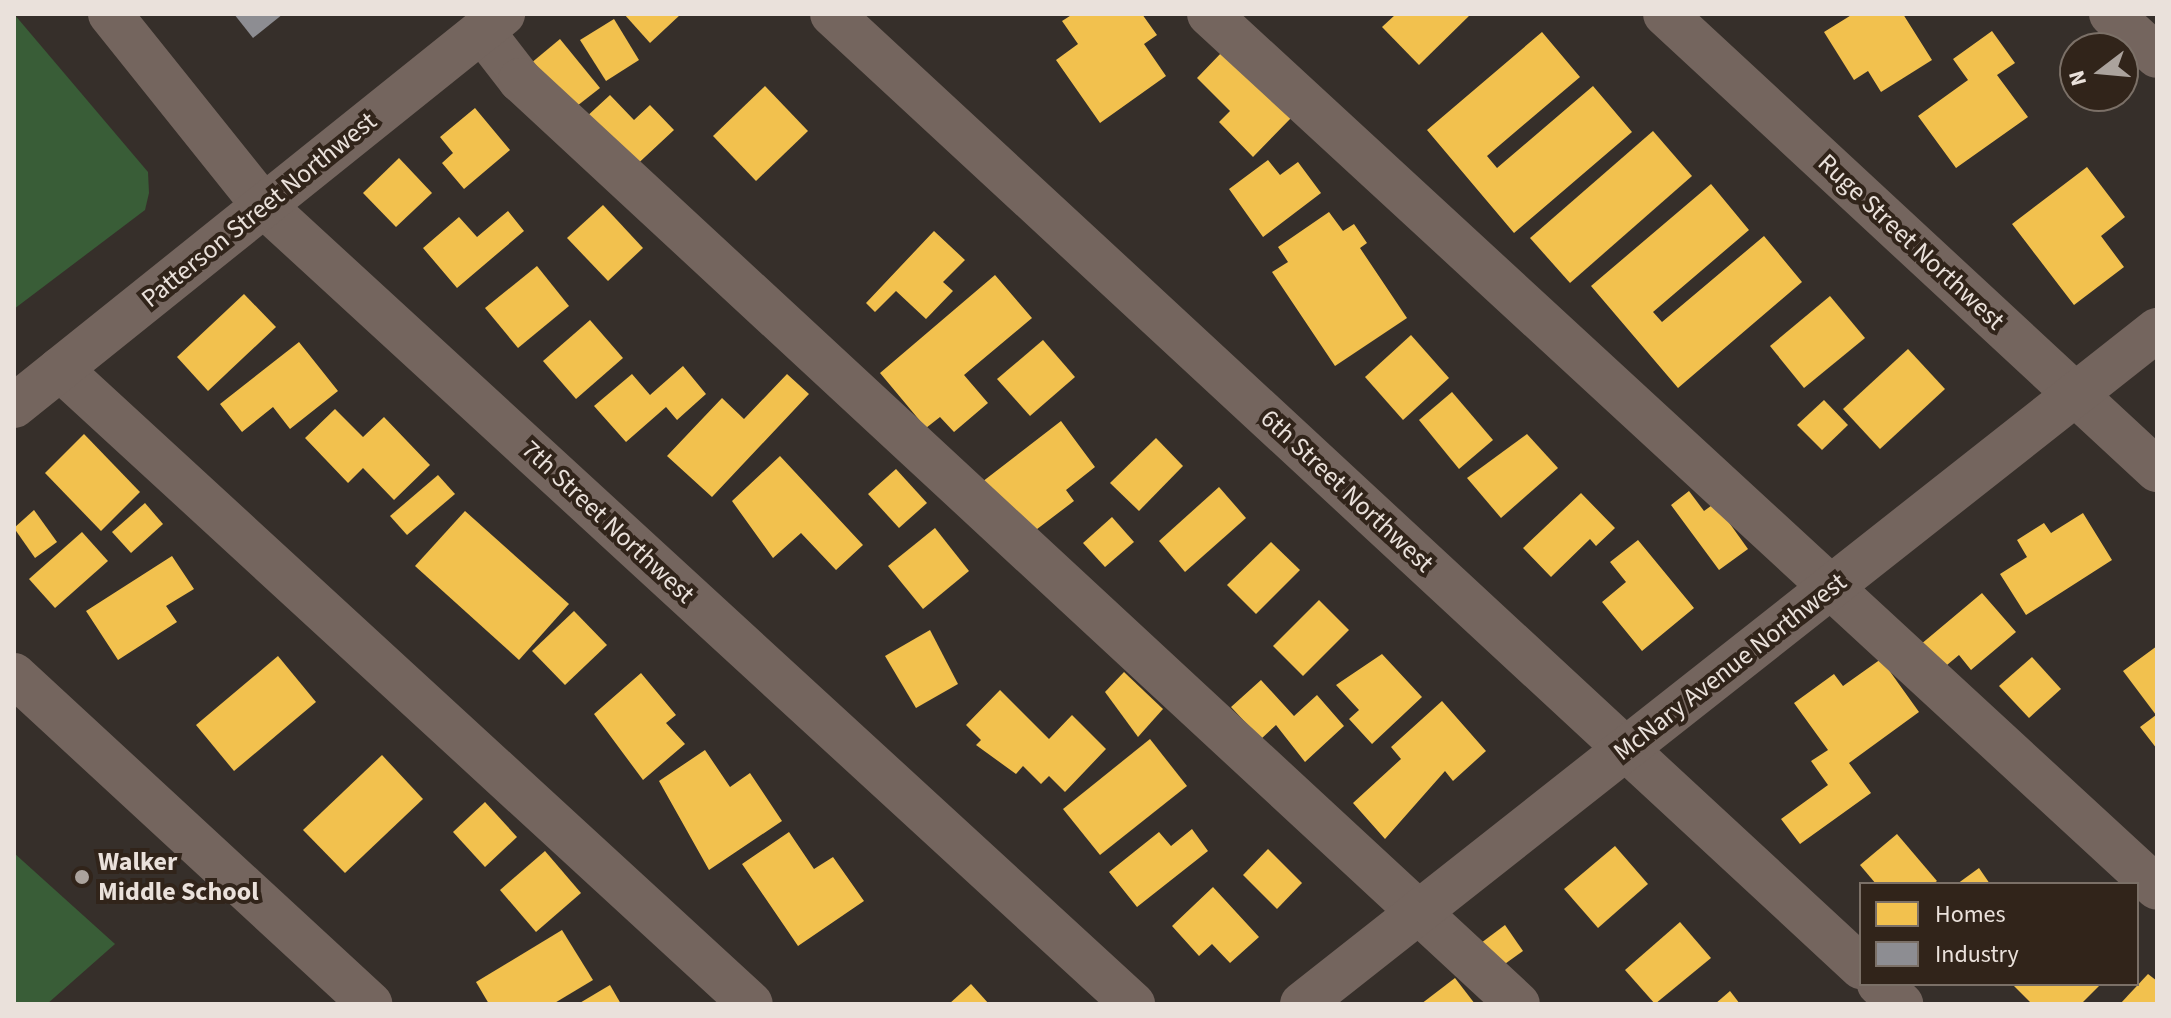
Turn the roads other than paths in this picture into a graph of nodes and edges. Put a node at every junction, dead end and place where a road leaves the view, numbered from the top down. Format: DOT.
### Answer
graph roads {
  1 [pos="110,14"];
  2 [pos="832,14"];
  3 [pos="1209,14"];
  4 [pos="1665,14"];
  5 [pos="2111,14"];
  6 [pos="492,23"];
  7 [pos="2157,56"];
  8 [pos="264,206"];
  9 [pos="2157,330"];
  10 [pos="60,369"];
  11 [pos="2075,395"];
  12 [pos="14,406"];
  13 [pos="2157,470"];
  14 [pos="1831,586"];
  15 [pos="14,675"];
  16 [pos="1626,749"];
  17 [pos="2157,888"];
  18 [pos="1417,913"];
  19 [pos="1859,965"];
  20 [pos="1881,986"];
  21 [pos="349,997"];
  22 [pos="751,1004"];
  23 [pos="1133,1004"];
  24 [pos="1302,1004"];
  25 [pos="1518,1004"];
  26 [pos="1901,1004"];
  1 -- 8 [label="street, 7th Street Northwest"];
  2 -- 16 [label="street, 6th Street Northwest"];
  3 -- 14 [label="street"];
  4 -- 11 [label="street, Ruge Street Northwest"];
  5 -- 7 [label="street"];
  6 -- 8 [label="street, Patterson Street Northwest"];
  6 -- 18 [label="street"];
  8 -- 10 [label="street, Patterson Street Northwest"];
  8 -- 23 [label="street, 7th Street Northwest"];
  9 -- 11 [label="street, McNary Avenue Northwest"];
  10 -- 12 [label="street, Patterson Street Northwest"];
  10 -- 22 [label="street"];
  11 -- 13 [label="street, Ruge Street Northwest"];
  11 -- 14 [label="street, McNary Avenue Northwest"];
  14 -- 16 [label="street, McNary Avenue Northwest"];
  14 -- 17 [label="street"];
  15 -- 21 [label="street"];
  16 -- 18 [label="street, McNary Avenue Northwest"];
  16 -- 19 [label="street, 6th Street Northwest"];
  18 -- 24 [label="street, McNary Avenue Northwest"];
  18 -- 25 [label="street"];
  20 -- 26 [label="street"];
}
